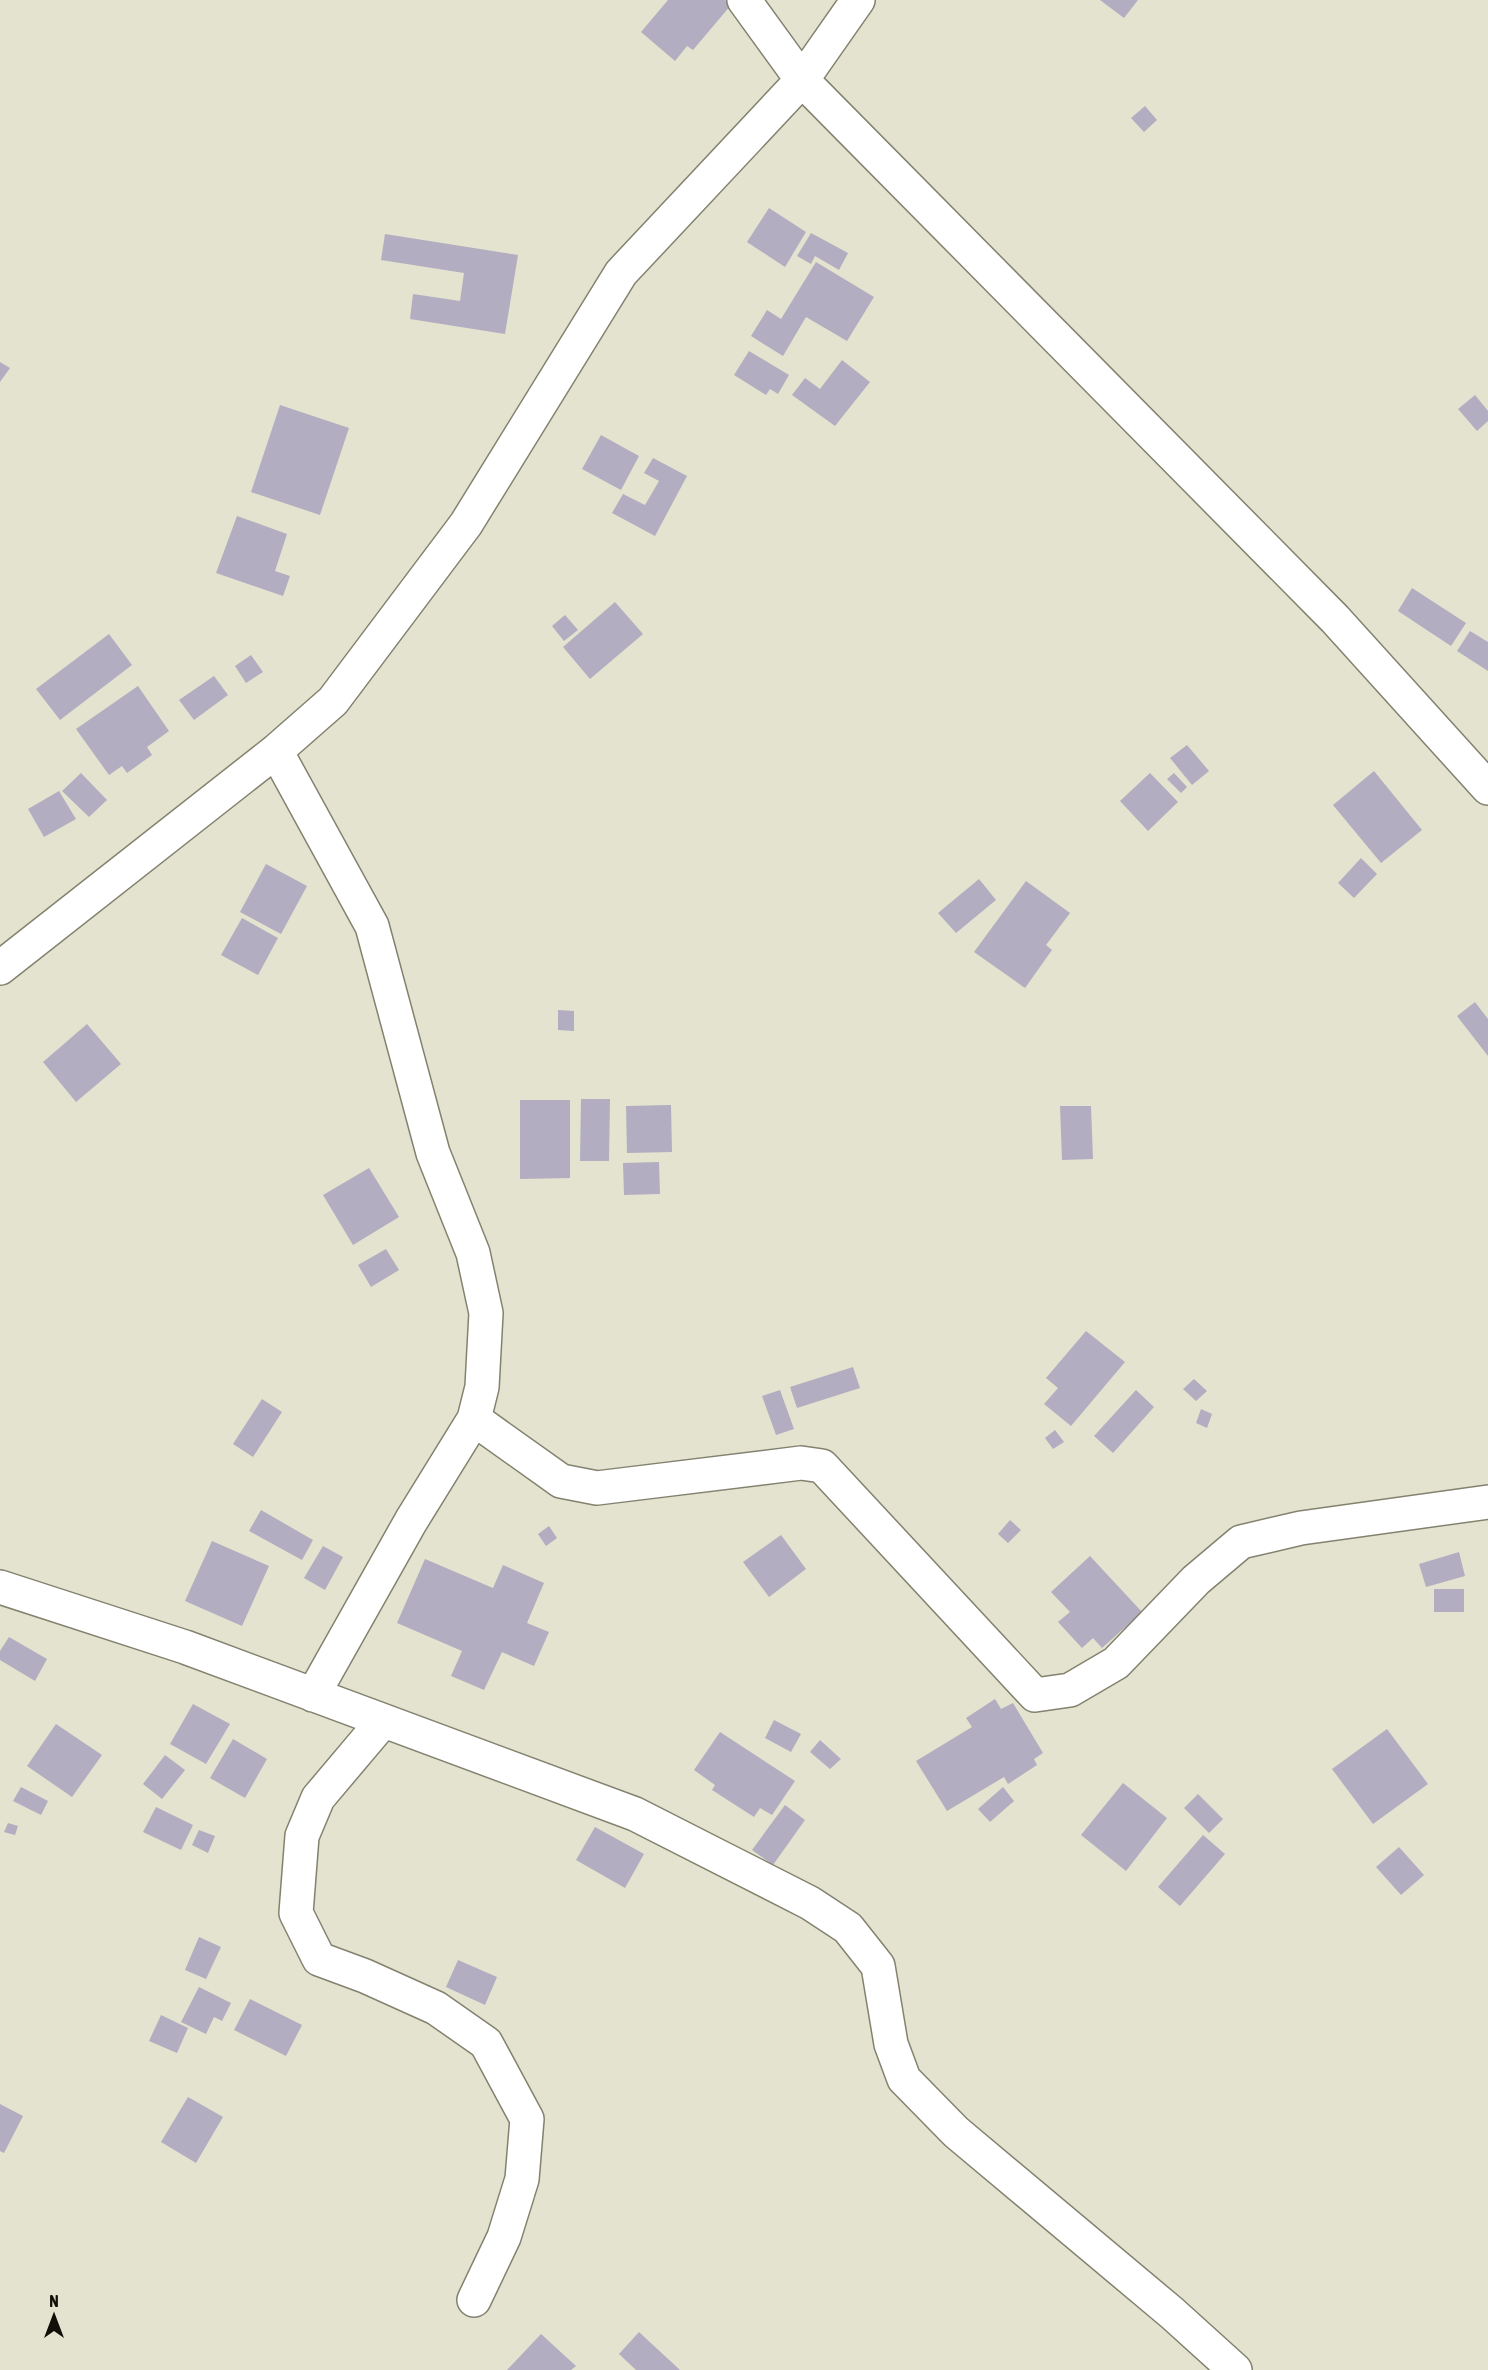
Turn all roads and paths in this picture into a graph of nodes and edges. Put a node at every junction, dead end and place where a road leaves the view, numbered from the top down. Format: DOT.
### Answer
graph roads {
  1 [pos="744,0"];
  2 [pos="858,0"];
  3 [pos="802,80"];
  4 [pos="276,751"];
  5 [pos="1488,788"];
  6 [pos="0,968"];
  7 [pos="474,1419"];
  8 [pos="1488,1502"];
  9 [pos="0,1587"];
  10 [pos="312,1695"];
  11 [pos="383,1721"];
  12 [pos="474,2300"];
  13 [pos="1235,2370"];
  1 -- 3 [label="street"];
  2 -- 3 [label="street"];
  3 -- 4 [label="street"];
  3 -- 5 [label="street"];
  4 -- 6 [label="street"];
  4 -- 7 [label="street"];
  7 -- 8 [label="street"];
  7 -- 10 [label="street"];
  9 -- 10 [label="street"];
  10 -- 11 [label="street"];
  11 -- 12 [label="street"];
  11 -- 13 [label="street"];
}
